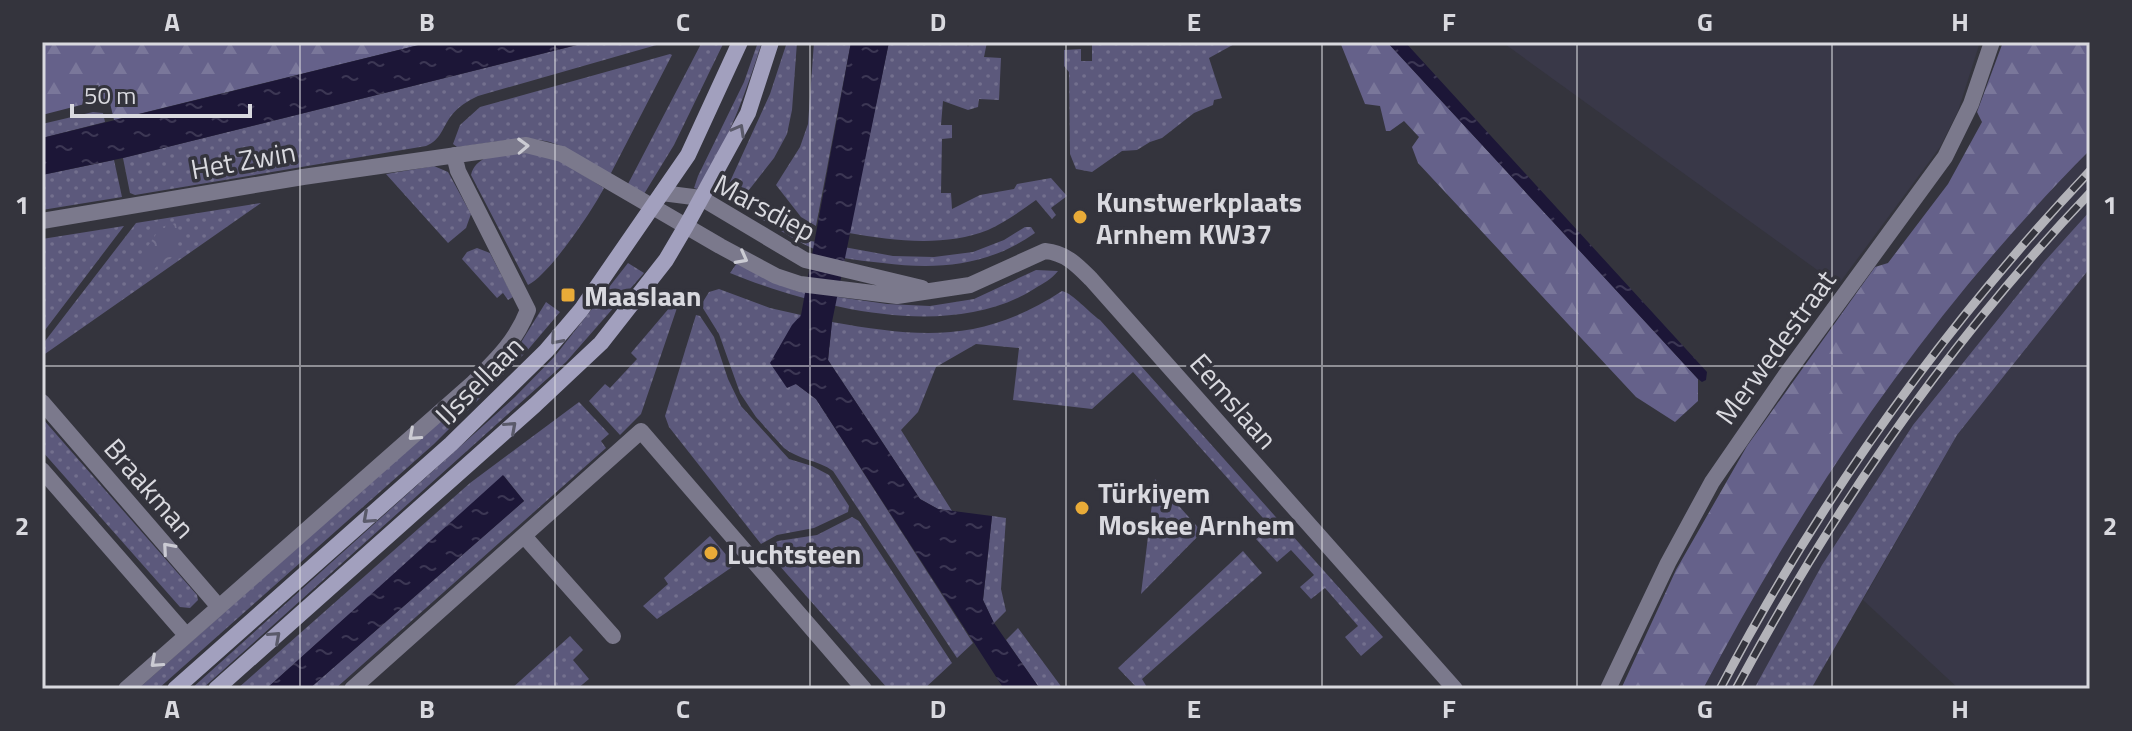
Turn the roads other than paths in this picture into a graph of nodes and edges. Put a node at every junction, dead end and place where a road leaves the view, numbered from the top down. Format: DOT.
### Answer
graph roads {
  1 [pos="740,42"];
  2 [pos="771,42"];
  3 [pos="1992,42"];
  4 [pos="450,155"];
  5 [pos="662,193"];
  6 [pos="701,198"];
  7 [pos="651,208"];
  8 [pos="42,221"];
  9 [pos="686,226"];
  10 [pos="1068,256"];
  11 [pos="935,291"];
  12 [pos="42,402"];
  13 [pos="42,470"];
  14 [pos="524,536"];
  15 [pos="219,607"];
  16 [pos="186,635"];
  17 [pos="613,636"];
  18 [pos="126,689"];
  19 [pos="175,689"];
  20 [pos="216,689"];
  21 [pos="352,689"];
  22 [pos="864,689"];
  23 [pos="1455,689"];
  24 [pos="1608,689"];
  1 -- 5 [label="main road, IJssellaan"];
  6 -- 2 [label="main road, IJssellaan, one-way"];
  3 -- 24 [label="street, Merwedestraat"];
  4 -- 7 [label="street, Het Zwin, one-way"];
  4 -- 8 [label="street, Het Zwin"];
  4 -- 15 [label="street, IJssellaan, one-way"];
  5 -- 6 [label="street, Marsdiep"];
  5 -- 7 [label="main road, IJssellaan"];
  6 -- 9 [label="main road, IJssellaan"];
  6 -- 11 [label="street, Marsdiep"];
  7 -- 9 [label="street, Marsdiep"];
  7 -- 19 [label="main road, IJssellaan, one-way"];
  9 -- 11 [label="street, Marsdiep, one-way"];
  20 -- 9 [label="main road, IJssellaan, one-way"];
  10 -- 11 [label="street, Marsdiep"];
  10 -- 23 [label="street, Eemslaan"];
  15 -- 12 [label="street, Braakman, one-way"];
  13 -- 16 [label="street"];
  14 -- 17 [label="street"];
  14 -- 21 [label="street"];
  14 -- 22 [label="street"];
  15 -- 16 [label="street, IJssellaan"];
  16 -- 18 [label="street, IJssellaan, one-way"];
}
